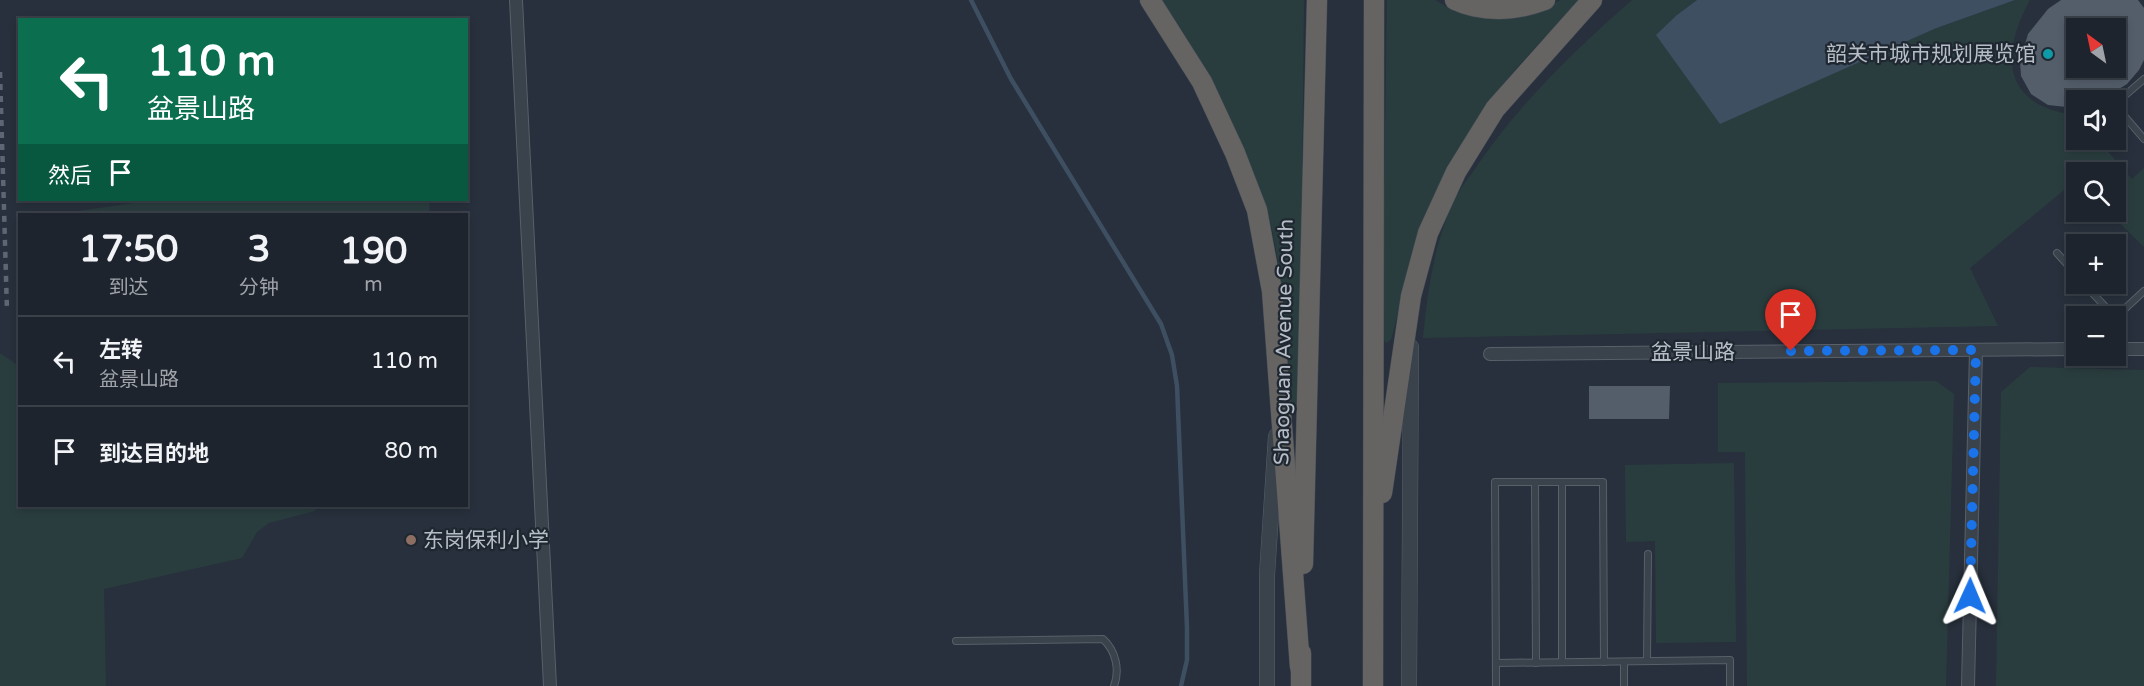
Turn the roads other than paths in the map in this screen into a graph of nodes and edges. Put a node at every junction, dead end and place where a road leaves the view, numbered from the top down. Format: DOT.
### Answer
graph roads {
  1 [pos="516,0"];
  2 [pos="1150,0"];
  3 [pos="1317,0"];
  4 [pos="1374,0"];
  5 [pos="1455,0"];
  6 [pos="1545,0"];
  7 [pos="1592,0"];
  8 [pos="2144,79"];
  9 [pos="2126,95"];
  10 [pos="2126,118"];
  11 [pos="2144,139"];
  12 [pos="2057,253"];
  13 [pos="2066,263"];
  14 [pos="2144,291"];
  15 [pos="2093,294"];
  16 [pos="1411,296"];
  17 [pos="2104,306"];
  18 [pos="2126,307"];
  19 [pos="2066,348"];
  20 [pos="2126,349"];
  21 [pos="2144,349"];
  22 [pos="1976,350"];
  23 [pos="1490,354"];
  24 [pos="1279,400"];
  25 [pos="1535,482"];
  26 [pos="1562,482"];
  27 [pos="1648,554"];
  28 [pos="1372,564"];
  29 [pos="956,641"];
  30 [pos="1647,661"];
  31 [pos="1562,662"];
  32 [pos="1604,662"];
  33 [pos="1624,662"];
  34 [pos="1496,663"];
  35 [pos="1536,663"];
  36 [pos="1300,676"];
  37 [pos="550,686"];
  38 [pos="1114,686"];
  39 [pos="1267,686"];
  40 [pos="1374,686"];
  41 [pos="1409,686"];
  42 [pos="1496,686"];
  43 [pos="1624,686"];
  44 [pos="1730,686"];
  45 [pos="1968,686"];
  1 -- 37 [label="street"];
  2 -- 24 [label="highway"];
  3 -- 36 [label="highway, Shaoguan Avenue South"];
  4 -- 28 [label="highway"];
  5 -- 6 [label="highway"];
  7 -- 16 [label="highway"];
  8 -- 9 [label="lane"];
  10 -- 11 [label="lane"];
  12 -- 13 [label="lane"];
  14 -- 18 [label="lane"];
  15 -- 17 [label="lane"];
  16 -- 28 [label="highway"];
  16 -- 41 [label="street"];
  19 -- 22 [label="street, 盆景山路"];
  20 -- 21 [label="street"];
  22 -- 23 [label="street, 盆景山路"];
  22 -- 45 [label="street"];
  24 -- 36 [label="highway"];
  24 -- 39 [label="street"];
  25 -- 26 [label="lane"];
  25 -- 34 [label="lane"];
  25 -- 35 [label="lane"];
  26 -- 31 [label="lane"];
  26 -- 32 [label="lane"];
  27 -- 30 [label="lane"];
  28 -- 40 [label="highway"];
  29 -- 38 [label="lane"];
  30 -- 33 [label="lane"];
  30 -- 44 [label="lane"];
  31 -- 32 [label="lane"];
  31 -- 35 [label="lane"];
  32 -- 33 [label="lane"];
  33 -- 43 [label="lane"];
  34 -- 35 [label="lane"];
  34 -- 42 [label="lane"];
}
